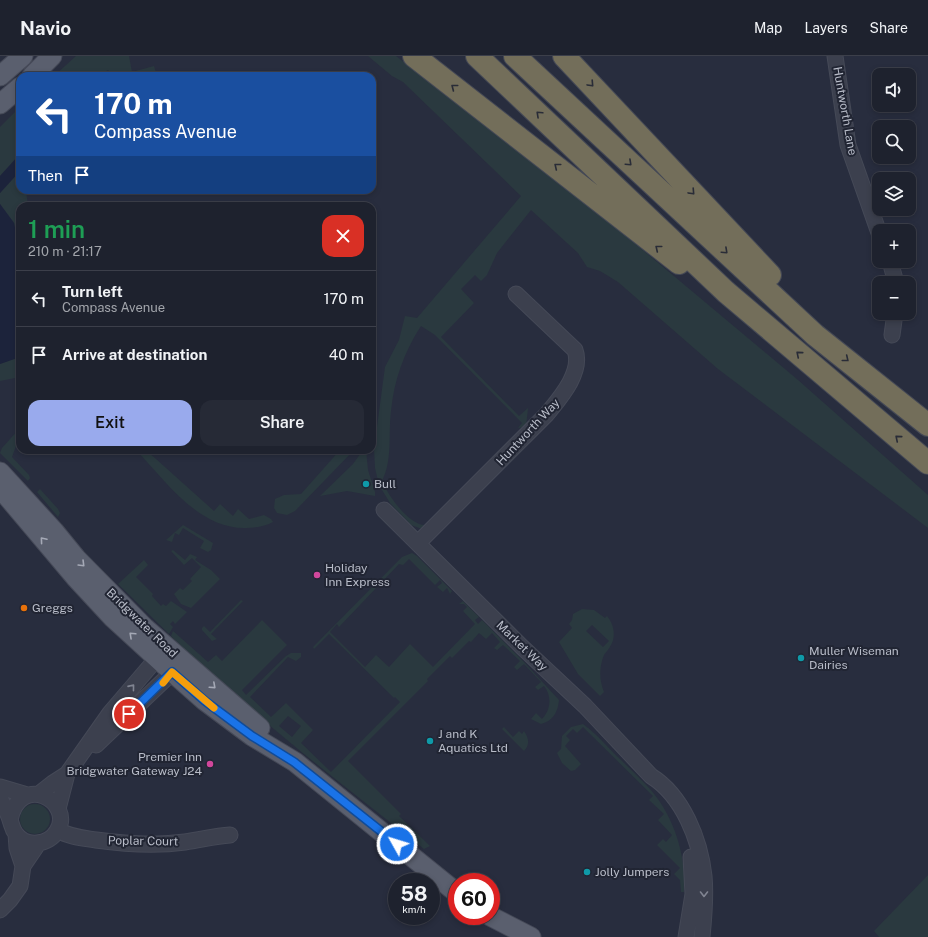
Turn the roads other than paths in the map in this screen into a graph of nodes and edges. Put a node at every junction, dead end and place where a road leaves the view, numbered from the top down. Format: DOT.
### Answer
graph roads {
  1 [pos="22,56"];
  2 [pos="52,56"];
  3 [pos="414,56"];
  4 [pos="477,56"];
  5 [pos="515,56"];
  6 [pos="564,56"];
  7 [pos="835,56"];
  8 [pos="36,72"];
  9 [pos="0,76"];
  10 [pos="16,90"];
  11 [pos="0,104"];
  12 [pos="876,224"];
  13 [pos="726,292"];
  14 [pos="516,294"];
  15 [pos="894,320"];
  16 [pos="815,335"];
  17 [pos="892,335"];
  18 [pos="928,425"];
  19 [pos="928,463"];
  20 [pos="0,472"];
  21 [pos="0,488"];
  22 [pos="384,510"];
  23 [pos="418,543"];
  24 [pos="161,653"];
  25 [pos="177,667"];
  26 [pos="71,769"];
  27 [pos="661,782"];
  28 [pos="0,787"];
  29 [pos="33,795"];
  30 [pos="0,798"];
  31 [pos="58,809"];
  32 [pos="10,820"];
  33 [pos="58,830"];
  34 [pos="16,834"];
  35 [pos="230,836"];
  36 [pos="38,844"];
  37 [pos="24,866"];
  38 [pos="448,886"];
  39 [pos="0,910"];
  40 [pos="500,922"];
  41 [pos="523,935"];
  42 [pos="686,937"];
  43 [pos="702,937"];
  1 -- 9 [label="main road"];
  2 -- 8 [label="main road"];
  13 -- 3 [label="highway, one-way"];
  13 -- 4 [label="highway, one-way"];
  5 -- 16 [label="highway, one-way"];
  6 -- 16 [label="highway, one-way"];
  7 -- 12 [label="street, Huntworth Lane"];
  10 -- 11 [label="main road"];
  19 -- 13 [label="highway, one-way"];
  14 -- 23 [label="street, Huntworth Way"];
  15 -- 17 [label="street"];
  16 -- 18 [label="highway, one-way"];
  20 -- 24 [label="main road, Bridgwater Road, one-way"];
  24 -- 21 [label="main road, Bridgwater Road, one-way"];
  22 -- 23 [label="street, Market Way"];
  23 -- 27 [label="street, Market Way"];
  24 -- 25 [label="main road, Bridgwater Road"];
  26 -- 24 [label="street, one-way"];
  25 -- 26 [label="street"];
  25 -- 38 [label="main road, Bridgwater Road"];
  26 -- 29 [label="street"];
  26 -- 31 [label="street"];
  27 -- 42 [label="street, Market Way"];
  27 -- 43 [label="street, Market Way, one-way"];
  28 -- 29 [label="street"];
  29 -- 31 [label="street"];
  29 -- 32 [label="street"];
  30 -- 32 [label="street"];
  31 -- 33 [label="street"];
  32 -- 34 [label="street"];
  33 -- 35 [label="street, Poplar Court"];
  33 -- 36 [label="street"];
  34 -- 36 [label="street"];
  34 -- 37 [label="street"];
  36 -- 37 [label="street"];
  37 -- 39 [label="street"];
  40 -- 41 [label="main road"];
}
